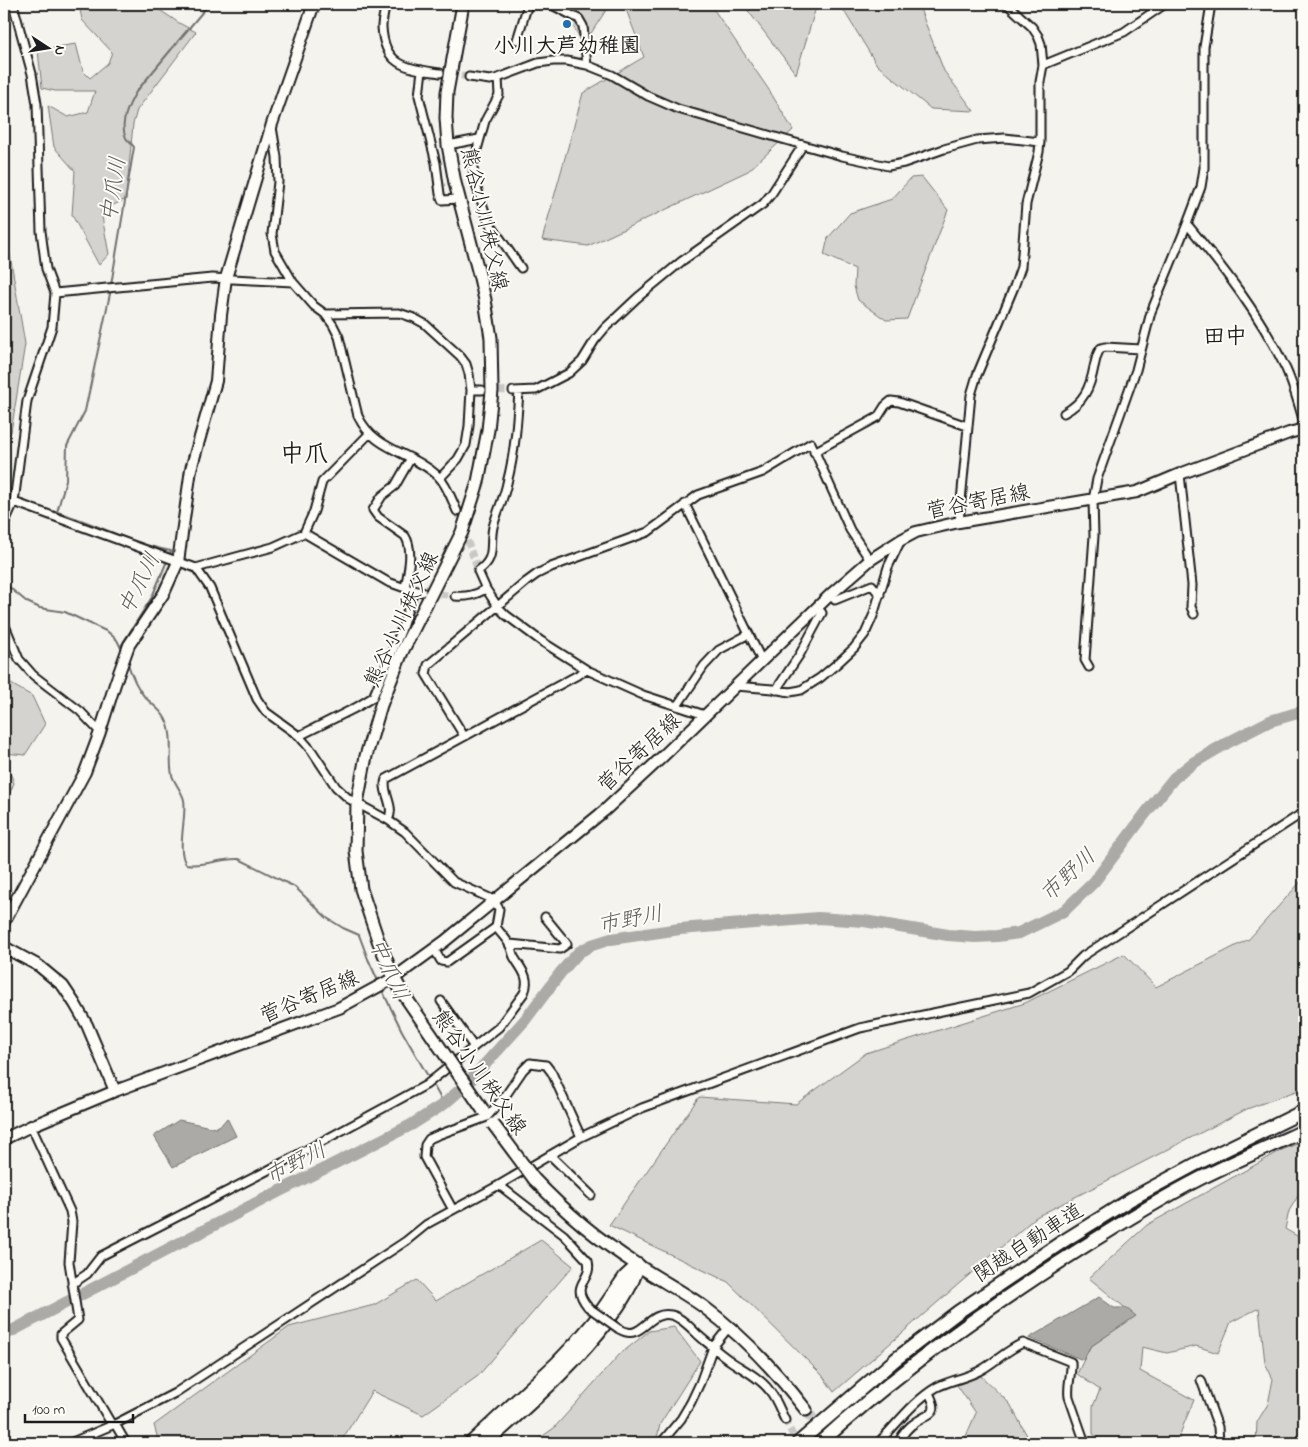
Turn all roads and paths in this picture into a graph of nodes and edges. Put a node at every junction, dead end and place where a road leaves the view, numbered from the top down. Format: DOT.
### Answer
graph roads {
  1 [pos="13,4"];
  2 [pos="314,4"];
  3 [pos="385,4"];
  4 [pos="463,4"];
  5 [pos="528,4"];
  6 [pos="550,4"];
  7 [pos="1007,4"];
  8 [pos="1165,4"];
  9 [pos="1211,4"];
  10 [pos="518,40"];
  11 [pos="587,65"];
  12 [pos="1043,65"];
  13 [pos="422,70"];
  14 [pos="440,73"];
  15 [pos="469,76"];
  16 [pos="498,78"];
  17 [pos="272,124"];
  18 [pos="479,139"];
  19 [pos="1040,142"];
  20 [pos="448,145"];
  21 [pos="803,145"];
  22 [pos="459,199"];
  23 [pos="1187,224"];
  24 [pos="520,268"];
  25 [pos="226,278"];
  26 [pos="292,282"];
  27 [pos="55,293"];
  28 [pos="325,314"];
  29 [pos="1141,349"];
  30 [pos="471,390"];
  31 [pos="482,390"];
  32 [pos="1064,413"];
  33 [pos="967,426"];
  34 [pos="1304,429"];
  35 [pos="369,434"];
  36 [pos="814,452"];
  37 [pos="411,458"];
  38 [pos="1180,474"];
  39 [pos="440,478"];
  40 [pos="1093,500"];
  41 [pos="14,502"];
  42 [pos="686,504"];
  43 [pos="457,511"];
  44 [pos="959,522"];
  45 [pos="4,524"];
  46 [pos="304,533"];
  47 [pos="902,540"];
  48 [pos="870,560"];
  49 [pos="178,562"];
  50 [pos="196,568"];
  51 [pos="404,588"];
  52 [pos="486,589"];
  53 [pos="414,590"];
  54 [pos="422,592"];
  55 [pos="830,595"];
  56 [pos="880,595"];
  57 [pos="455,596"];
  58 [pos="498,607"];
  59 [pos="818,607"];
  60 [pos="1194,614"];
  61 [pos="4,623"];
  62 [pos="749,634"];
  63 [pos="762,661"];
  64 [pos="1089,667"];
  65 [pos="587,670"];
  66 [pos="735,686"];
  67 [pos="776,690"];
  68 [pos="677,706"];
  69 [pos="705,715"];
  70 [pos="100,732"];
  71 [pos="299,736"];
  72 [pos="464,736"];
  73 [pos="357,803"];
  74 [pos="1304,812"];
  75 [pos="388,820"];
  76 [pos="494,900"];
  77 [pos="545,917"];
  78 [pos="4,922"];
  79 [pos="496,927"];
  80 [pos="510,944"];
  81 [pos="4,947"];
  82 [pos="434,949"];
  83 [pos="394,978"];
  84 [pos="441,1001"];
  85 [pos="474,1047"];
  86 [pos="115,1091"];
  87 [pos="1304,1111"];
  88 [pos="488,1117"];
  89 [pos="31,1126"];
  90 [pos="1304,1131"];
  91 [pos="5,1137"];
  92 [pos="581,1137"];
  93 [pos="550,1155"];
  94 [pos="499,1185"];
  95 [pos="591,1194"];
  96 [pos="453,1210"];
  97 [pos="638,1266"];
  98 [pos="72,1286"];
  99 [pos="729,1327"];
  100 [pos="713,1348"];
  101 [pos="1201,1380"];
  102 [pos="929,1393"];
  103 [pos="806,1410"];
  104 [pos="785,1420"];
  105 [pos="113,1425"];
  106 [pos="70,1443"];
  107 [pos="126,1443"];
  108 [pos="471,1443"];
  109 [pos="486,1443"];
  110 [pos="661,1443"];
  111 [pos="798,1443"];
  112 [pos="820,1443"];
  113 [pos="878,1443"];
  114 [pos="898,1443"];
  115 [pos="1085,1443"];
  116 [pos="1219,1443"];
  1 -- 27 [label="street"];
  2 -- 17 [label="main road"];
  3 -- 13 [label="street"];
  4 -- 20 [label="main road, 熊谷小川秩父線"];
  5 -- 10 [label="street"];
  6 -- 11 [label="street"];
  7 -- 12 [label="street"];
  8 -- 12 [label="street"];
  9 -- 23 [label="street"];
  11 -- 16 [label="street"];
  11 -- 21 [label="street"];
  12 -- 19 [label="street"];
  13 -- 14 [label="street"];
  13 -- 22 [label="street"];
  15 -- 16 [label="street"];
  16 -- 18 [label="street"];
  17 -- 25 [label="main road"];
  17 -- 26 [label="street"];
  18 -- 20 [label="street"];
  18 -- 24 [label="street"];
  19 -- 21 [label="street"];
  19 -- 33 [label="street"];
  20 -- 22 [label="main road, 熊谷小川秩父線"];
  21 -- 52 [label="street"];
  22 -- 73 [label="main road, 熊谷小川秩父線"];
  23 -- 29 [label="street"];
  23 -- 34 [label="street"];
  25 -- 26 [label="street"];
  25 -- 27 [label="street"];
  25 -- 49 [label="main road"];
  26 -- 28 [label="street"];
  27 -- 41 [label="street"];
  28 -- 30 [label="street"];
  28 -- 35 [label="street"];
  29 -- 32 [label="street"];
  29 -- 40 [label="street"];
  30 -- 31 [label="street"];
  30 -- 39 [label="street"];
  33 -- 36 [label="street"];
  33 -- 44 [label="street"];
  34 -- 38 [label="main road, 菅谷寄居線"];
  35 -- 37 [label="street"];
  35 -- 46 [label="street"];
  36 -- 42 [label="street"];
  36 -- 48 [label="street"];
  37 -- 39 [label="street"];
  37 -- 51 [label="street"];
  38 -- 40 [label="main road, 菅谷寄居線"];
  38 -- 60 [label="street"];
  39 -- 43 [label="street"];
  40 -- 44 [label="main road, 菅谷寄居線"];
  40 -- 64 [label="street"];
  41 -- 45 [label="street"];
  41 -- 49 [label="street"];
  42 -- 58 [label="street"];
  42 -- 62 [label="street"];
  44 -- 47 [label="main road, 菅谷寄居線"];
  46 -- 50 [label="street"];
  46 -- 51 [label="street"];
  47 -- 48 [label="main road, 菅谷寄居線"];
  47 -- 56 [label="street"];
  48 -- 55 [label="main road, 菅谷寄居線"];
  49 -- 50 [label="street"];
  49 -- 70 [label="main road"];
  50 -- 71 [label="street"];
  51 -- 53 [label="street"];
  52 -- 57 [label="street"];
  52 -- 58 [label="street"];
  53 -- 54 [label="street"];
  53 -- 71 [label="street"];
  55 -- 56 [label="street"];
  55 -- 59 [label="main road, 菅谷寄居線"];
  56 -- 67 [label="street"];
  58 -- 65 [label="street"];
  58 -- 72 [label="street"];
  59 -- 63 [label="main road, 菅谷寄居線"];
  59 -- 67 [label="street"];
  61 -- 70 [label="street"];
  62 -- 63 [label="street"];
  62 -- 68 [label="street"];
  63 -- 66 [label="main road, 菅谷寄居線"];
  65 -- 68 [label="street"];
  65 -- 72 [label="street"];
  66 -- 67 [label="street"];
  66 -- 69 [label="main road, 菅谷寄居線"];
  68 -- 69 [label="street"];
  69 -- 76 [label="main road, 菅谷寄居線"];
  70 -- 78 [label="main road"];
  71 -- 73 [label="street"];
  72 -- 75 [label="street"];
  73 -- 75 [label="street"];
  73 -- 83 [label="main road, 熊谷小川秩父線"];
  74 -- 92 [label="street"];
  75 -- 76 [label="street"];
  76 -- 79 [label="street"];
  76 -- 82 [label="main road, 菅谷寄居線"];
  77 -- 80 [label="street"];
  79 -- 80 [label="street"];
  79 -- 82 [label="street"];
  80 -- 85 [label="street"];
  81 -- 86 [label="main road"];
  82 -- 83 [label="main road, 菅谷寄居線"];
  83 -- 86 [label="main road, 菅谷寄居線"];
  83 -- 88 [label="main road, 熊谷小川秩父線, bridge"];
  84 -- 85 [label="street"];
  85 -- 98 [label="street"];
  86 -- 89 [label="main road, 菅谷寄居線"];
  87 -- 111 [label="highway, 関越自動車道"];
  88 -- 92 [label="street"];
  88 -- 96 [label="street"];
  88 -- 97 [label="main road, 熊谷小川秩父線, bridge"];
  89 -- 91 [label="main road, 菅谷寄居線"];
  89 -- 98 [label="street"];
  90 -- 112 [label="highway, 関越自動車道"];
  92 -- 93 [label="street"];
  93 -- 94 [label="street"];
  93 -- 95 [label="street"];
  94 -- 96 [label="street"];
  94 -- 100 [label="street, bridge"];
  96 -- 105 [label="street"];
  97 -- 99 [label="main road, 熊谷小川秩父線"];
  97 -- 108 [label="highway"];
  97 -- 109 [label="highway"];
  98 -- 105 [label="street"];
  99 -- 100 [label="street"];
  99 -- 103 [label="main road, 熊谷小川秩父線"];
  100 -- 104 [label="street"];
  100 -- 110 [label="street"];
  101 -- 116 [label="street"];
  102 -- 113 [label="street"];
  102 -- 114 [label="street"];
  102 -- 115 [label="street"];
  105 -- 106 [label="street"];
  105 -- 107 [label="street"];
}
